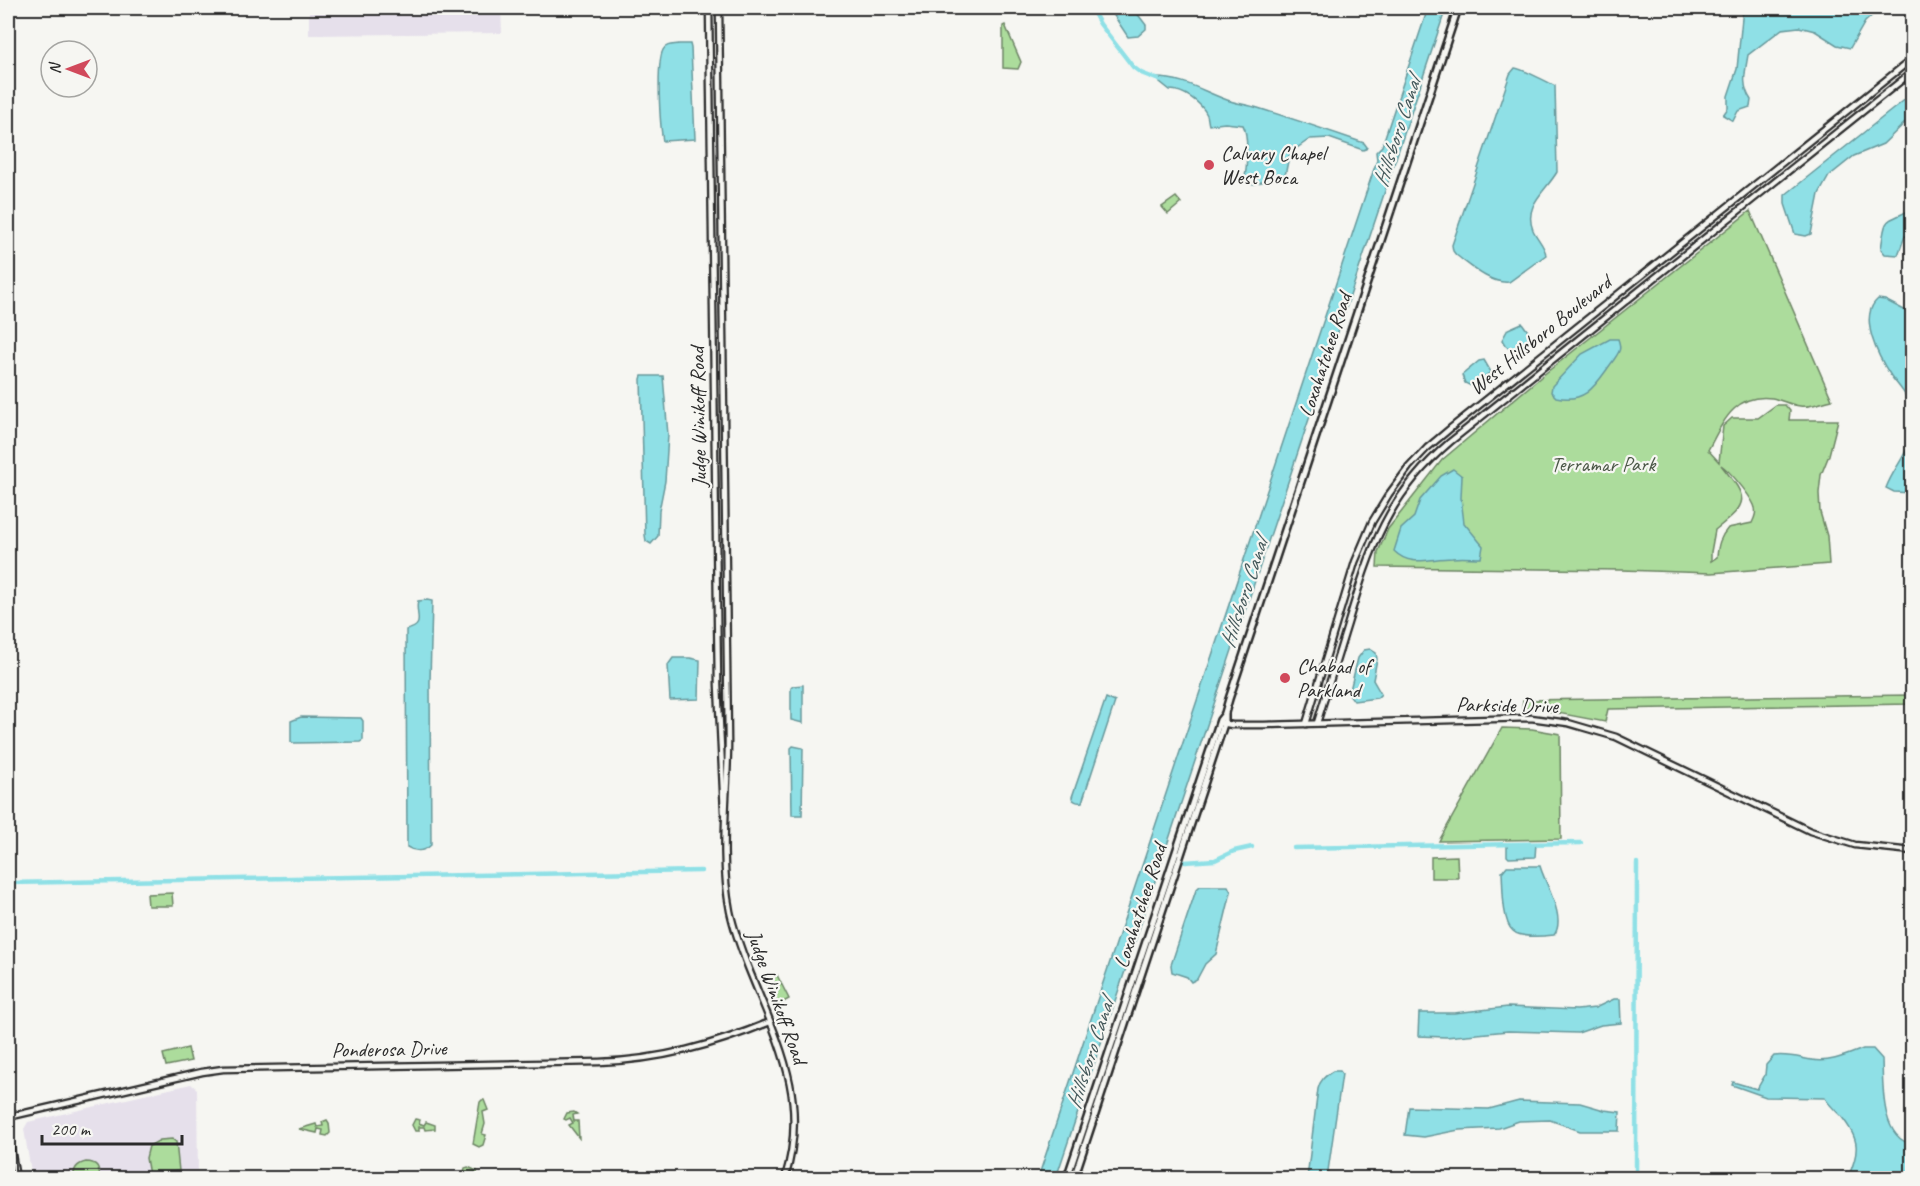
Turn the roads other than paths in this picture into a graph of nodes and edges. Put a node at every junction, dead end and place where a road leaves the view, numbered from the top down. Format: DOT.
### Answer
graph roads {
  1 [pos="710,8"];
  2 [pos="719,8"];
  3 [pos="1458,8"];
  4 [pos="1912,59"];
  5 [pos="1912,72"];
  6 [pos="1222,723"];
  7 [pos="1317,723"];
  8 [pos="1306,724"];
  9 [pos="725,826"];
  10 [pos="1912,851"];
  11 [pos="770,1022"];
  12 [pos="8,1117"];
  13 [pos="8,1131"];
  14 [pos="16,1179"];
  15 [pos="785,1179"];
  16 [pos="1067,1179"];
  17 [pos="1074,1179"];
  1 -- 9 [label="street, Judge Winikoff Road"];
  2 -- 9 [label="street, Judge Winikoff Road"];
  3 -- 6 [label="main road, Loxahatchee Road"];
  4 -- 8 [label="street, West Hillsboro Boulevard"];
  5 -- 7 [label="street, West Hillsboro Boulevard"];
  6 -- 8 [label="street, Parkside Drive"];
  6 -- 16 [label="main road, Loxahatchee Road"];
  6 -- 17 [label="main road, Loxahatchee Road"];
  7 -- 8 [label="street, Parkside Drive"];
  7 -- 10 [label="street, Parkside Drive"];
  9 -- 11 [label="street, Judge Winikoff Road"];
  11 -- 12 [label="street, Ponderosa Drive"];
  11 -- 15 [label="street, Judge Winikoff Road"];
  13 -- 14 [label="street"];
}
